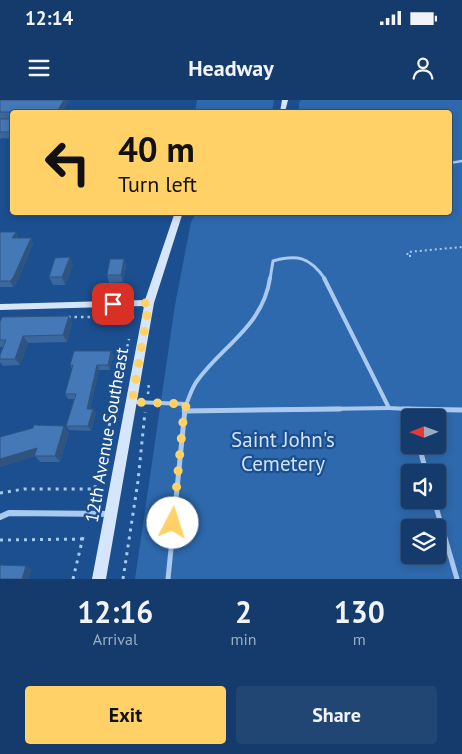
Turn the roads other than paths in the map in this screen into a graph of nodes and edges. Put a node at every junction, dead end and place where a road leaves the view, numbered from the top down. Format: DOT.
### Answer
graph roads {
  1 [pos="178,215"];
  2 [pos="149,303"];
  3 [pos="0,307"];
  4 [pos="132,402"];
  5 [pos="187,404"];
  6 [pos="389,408"];
  7 [pos="408,409"];
  8 [pos="446,410"];
  9 [pos="462,410"];
  10 [pos="184,411"];
  11 [pos="437,509"];
  12 [pos="112,514"];
  13 [pos="0,517"];
  14 [pos="99,579"];
  15 [pos="168,579"];
  16 [pos="457,579"];
  1 -- 2 [label="main road, 12th Avenue Southeast"];
  2 -- 3 [label="main road"];
  2 -- 4 [label="main road, 12th Avenue Southeast"];
  4 -- 5 [label="lane"];
  4 -- 12 [label="main road, 12th Avenue Southeast"];
  5 -- 6 [label="lane"];
  5 -- 10 [label="lane"];
  6 -- 7 [label="lane"];
  6 -- 10 [label="lane"];
  8 -- 9 [label="lane"];
  10 -- 15 [label="lane"];
  11 -- 16 [label="lane"];
  12 -- 13 [label="street"];
  12 -- 14 [label="main road, 12th Avenue Southeast"];
}
